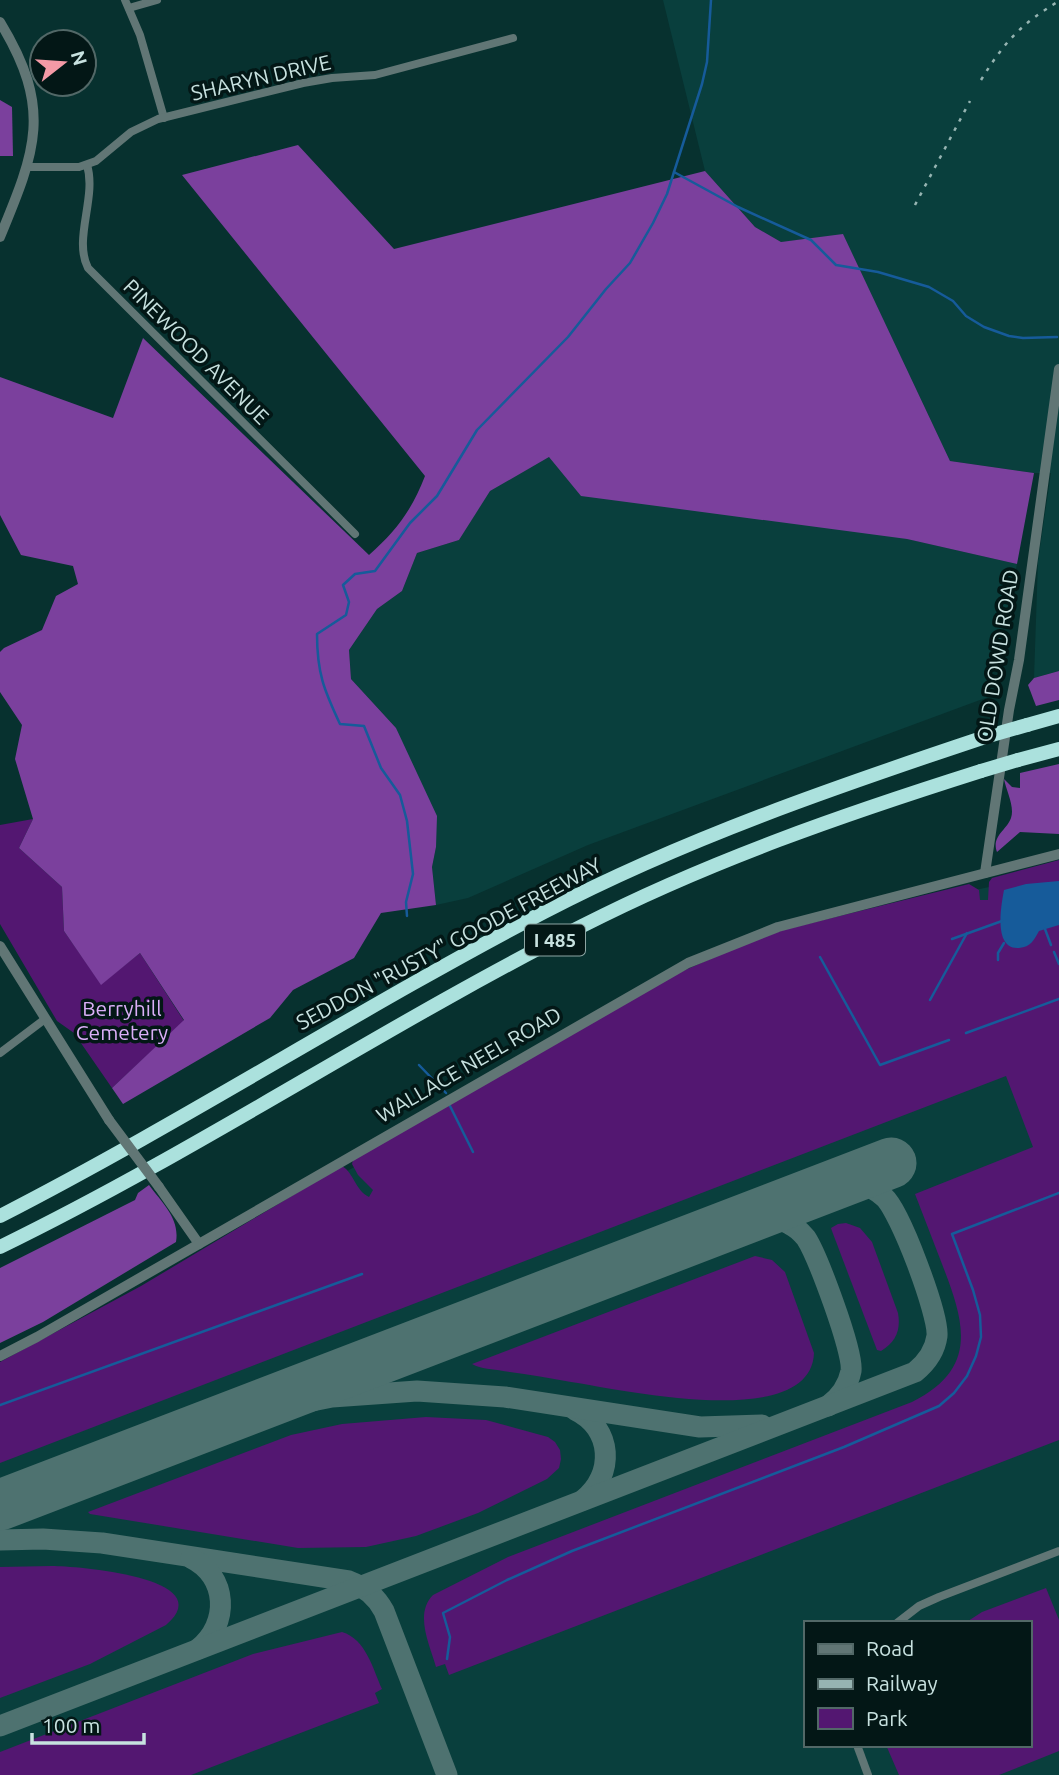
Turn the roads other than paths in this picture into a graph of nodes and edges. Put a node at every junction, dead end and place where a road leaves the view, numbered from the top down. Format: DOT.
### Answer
graph roads {
  1 [pos="157,0"];
  2 [pos="127,4"];
  3 [pos="0,22"];
  4 [pos="513,38"];
  5 [pos="164,118"];
  6 [pos="87,165"];
  7 [pos="28,167"];
  8 [pos="0,237"];
  9 [pos="1059,369"];
  10 [pos="355,534"];
  11 [pos="1059,716"];
  12 [pos="1059,749"];
  13 [pos="1059,854"];
  14 [pos="985,873"];
  15 [pos="0,946"];
  16 [pos="45,1020"];
  17 [pos="0,1053"];
  18 [pos="0,1216"];
  19 [pos="199,1244"];
  20 [pos="0,1247"];
  21 [pos="0,1356"];
  22 [pos="1059,1551"];
  23 [pos="900,1621"];
  24 [pos="858,1747"];
  25 [pos="868,1775"];
  1 -- 2 [label="street"];
  2 -- 5 [label="street"];
  3 -- 7 [label="street"];
  4 -- 5 [label="street, SHARYN DRIVE"];
  5 -- 6 [label="street, SHARYN DRIVE"];
  6 -- 7 [label="street"];
  6 -- 10 [label="street, PINEWOOD AVENUE"];
  7 -- 8 [label="street"];
  9 -- 14 [label="street, OLD DOWD ROAD"];
  11 -- 18 [label="highway, SEDDON \"RUSTY\" GOODE FREEWAY / I 485, bridge"];
  12 -- 20 [label="highway, I 485, bridge"];
  13 -- 14 [label="street"];
  14 -- 19 [label="street, WALLACE NEEL ROAD"];
  15 -- 16 [label="street"];
  16 -- 17 [label="street"];
  16 -- 19 [label="street, bridge"];
  19 -- 21 [label="street, WALLACE NEEL ROAD"];
  22 -- 23 [label="street"];
  24 -- 25 [label="street"];
}
